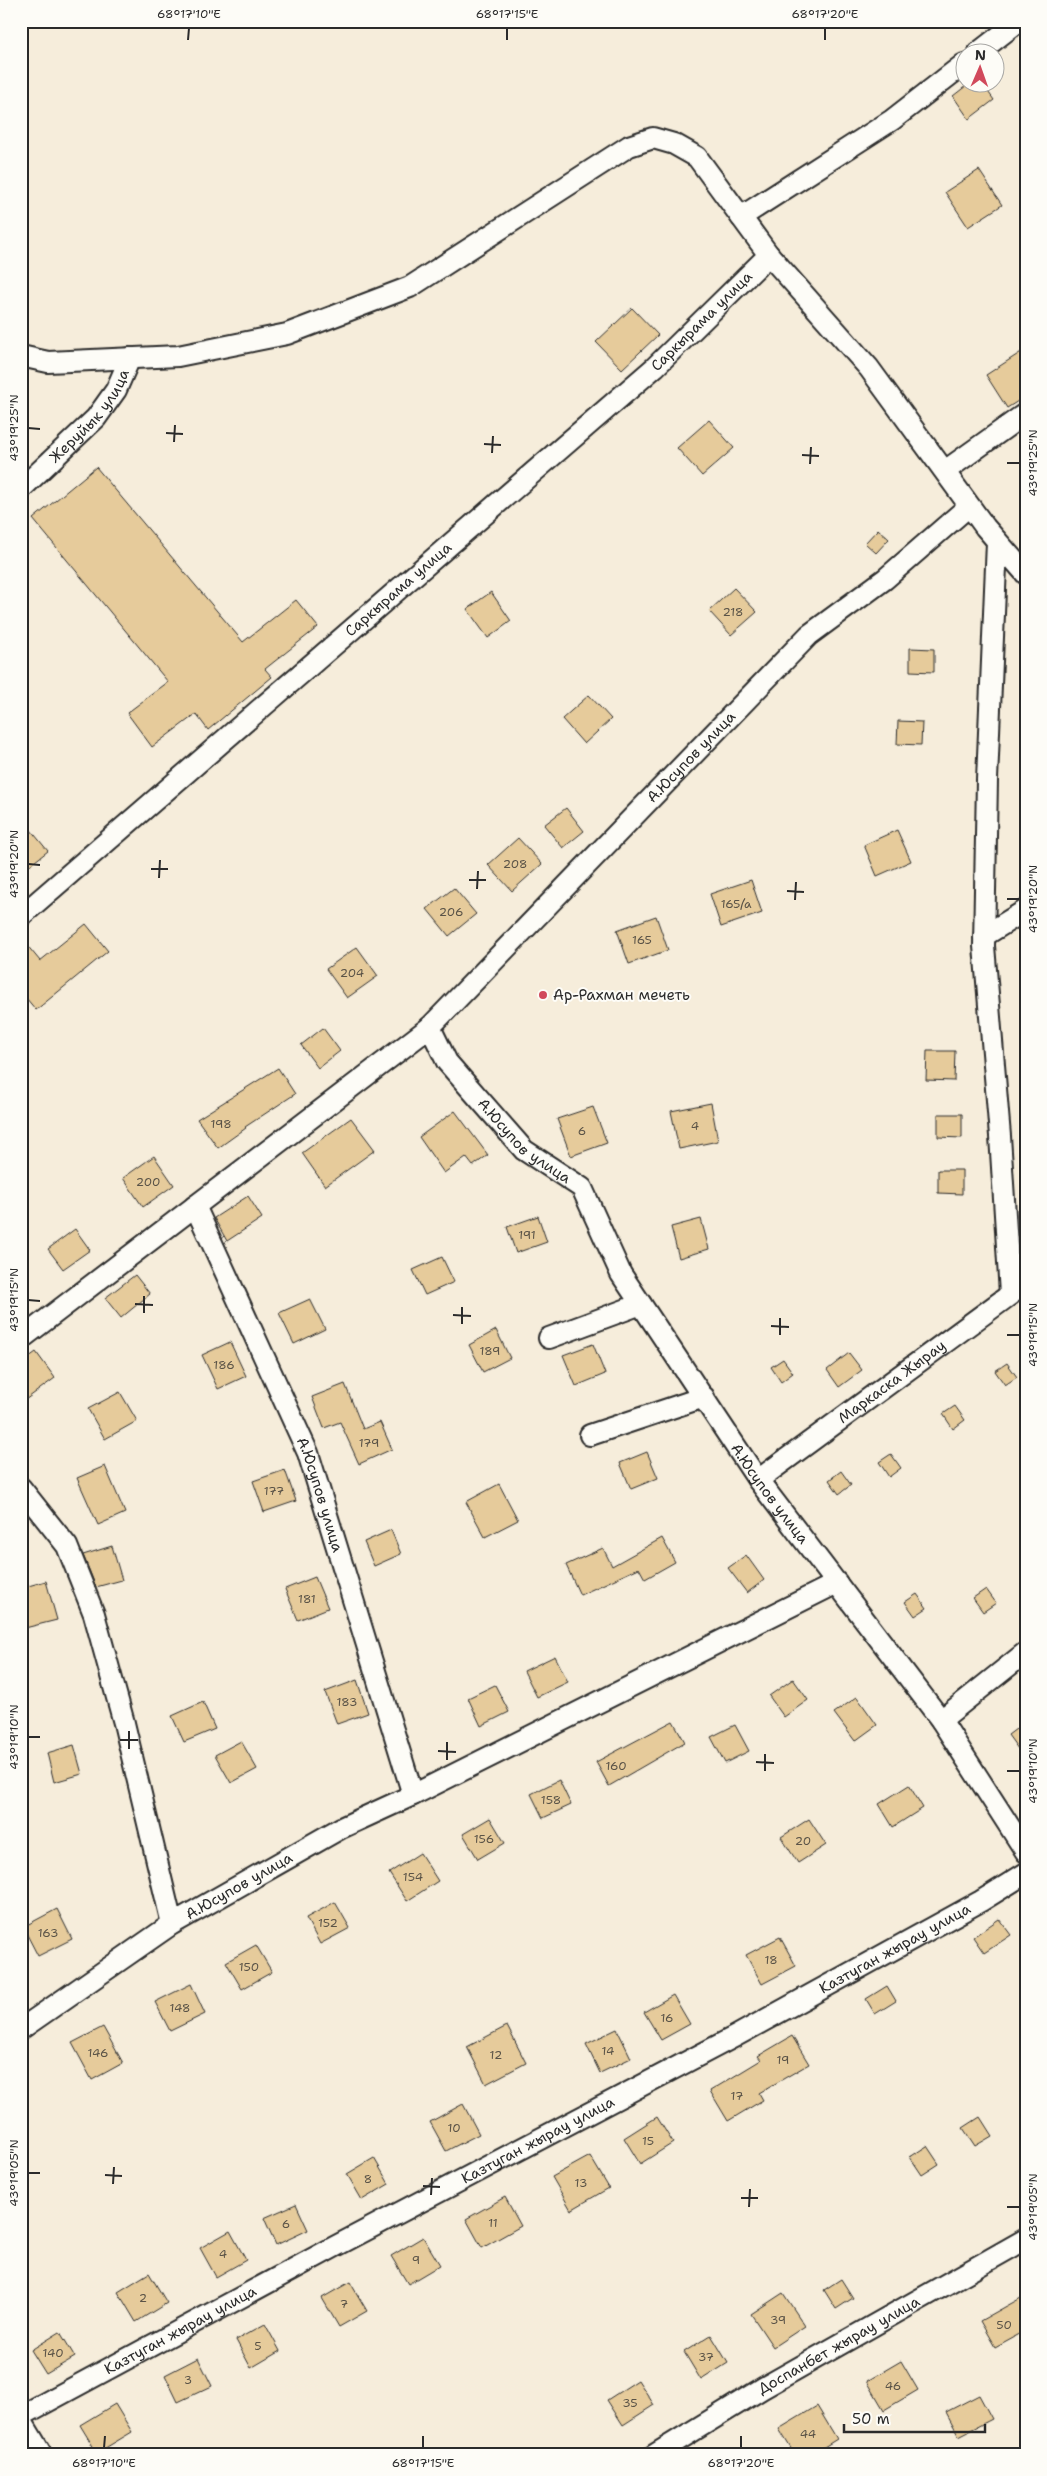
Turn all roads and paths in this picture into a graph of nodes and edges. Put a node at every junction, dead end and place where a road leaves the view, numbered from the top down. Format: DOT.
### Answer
graph roads {
  1 [pos="1019,21"];
  2 [pos="992,42"];
  3 [pos="954,72"];
  4 [pos="741,218"];
  5 [pos="769,255"];
  6 [pos="21,356"];
  7 [pos="130,358"];
  8 [pos="1026,413"];
  9 [pos="945,471"];
  10 [pos="21,488"];
  11 [pos="970,506"];
  12 [pos="997,542"];
  13 [pos="1026,574"];
  14 [pos="1026,910"];
  15 [pos="21,916"];
  16 [pos="984,936"];
  17 [pos="430,1027"];
  18 [pos="195,1206"];
  19 [pos="1018,1288"];
  20 [pos="641,1304"];
  21 [pos="549,1338"];
  22 [pos="21,1339"];
  23 [pos="704,1397"];
  24 [pos="590,1436"];
  25 [pos="758,1480"];
  26 [pos="21,1488"];
  27 [pos="837,1583"];
  28 [pos="1026,1652"];
  29 [pos="941,1720"];
  30 [pos="414,1795"];
  31 [pos="1026,1852"];
  32 [pos="1026,1873"];
  33 [pos="172,1924"];
  34 [pos="23,2025"];
  35 [pos="1026,2240"];
  36 [pos="21,2416"];
  37 [pos="21,2420"];
  38 [pos="42,2455"];
  39 [pos="654,2455"];
  1 -- 2 [label="street"];
  3 -- 4 [label="street"];
  4 -- 5 [label="street"];
  4 -- 7 [label="street"];
  5 -- 9 [label="street"];
  5 -- 15 [label="street, Саркырама улица"];
  6 -- 7 [label="street"];
  7 -- 10 [label="street, Жеруйык улица"];
  8 -- 9 [label="street"];
  9 -- 11 [label="street"];
  11 -- 12 [label="street"];
  11 -- 17 [label="street, А.Юсупов улица"];
  12 -- 13 [label="street"];
  12 -- 16 [label="street"];
  14 -- 16 [label="street"];
  16 -- 19 [label="street"];
  17 -- 18 [label="street, А.Юсупов улица"];
  17 -- 20 [label="street, А.Юсупов улица"];
  18 -- 22 [label="street, А.Юсупов улица"];
  18 -- 30 [label="street, А.Юсупов улица"];
  19 -- 25 [label="street, Маркаска Жырау"];
  20 -- 21 [label="street"];
  20 -- 23 [label="street, А.Юсупов улица"];
  23 -- 24 [label="street"];
  23 -- 25 [label="street, А.Юсупов улица"];
  25 -- 27 [label="street, А.Юсупов улица"];
  26 -- 33 [label="street, А.Юсупов улица"];
  27 -- 29 [label="street"];
  27 -- 30 [label="street, А.Юсупов улица"];
  28 -- 29 [label="street"];
  29 -- 31 [label="street"];
  30 -- 33 [label="street, А.Юсупов улица"];
  32 -- 36 [label="street, Казтуган жырау улица"];
  33 -- 34 [label="street, А.Юсупов улица"];
  35 -- 39 [label="street, Доспанбет жырау улица"];
  37 -- 38 [label="street"];
}
